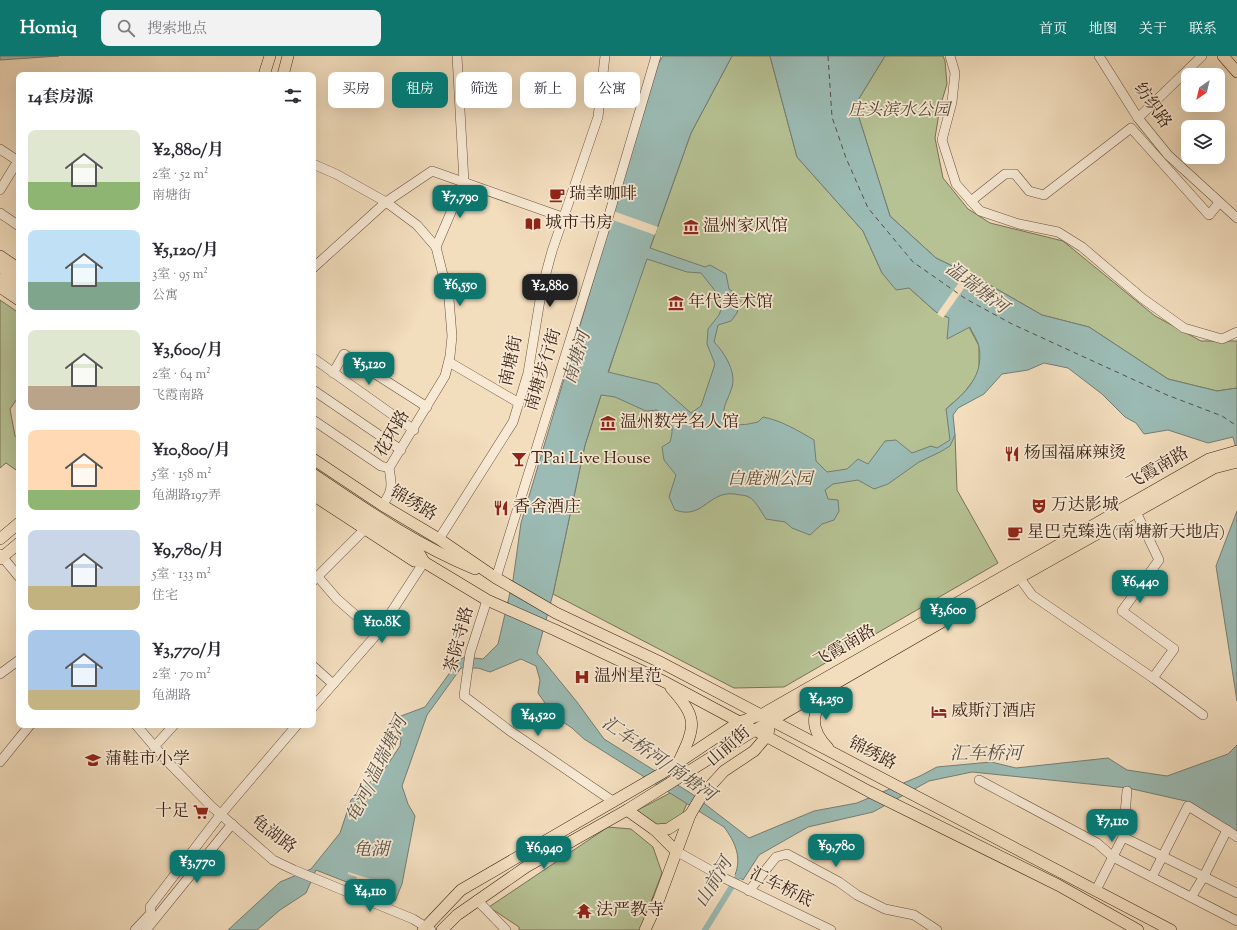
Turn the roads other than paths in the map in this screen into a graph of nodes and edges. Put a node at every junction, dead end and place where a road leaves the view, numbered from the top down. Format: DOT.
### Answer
graph roads {
  1 [pos="270,56"];
  2 [pos="288,56"];
  3 [pos="457,56"];
  4 [pos="605,56"];
  5 [pos="656,56"];
  6 [pos="950,56"];
  7 [pos="1099,56"];
  8 [pos="1202,56"];
  9 [pos="1224,56"];
  10 [pos="265,72"];
  11 [pos="284,72"];
  12 [pos="1237,72"];
  13 [pos="1138,118"];
  14 [pos="0,150"];
  15 [pos="16,159"];
  16 [pos="16,163"];
  17 [pos="316,165"];
  18 [pos="464,182"];
  19 [pos="1,186"];
  20 [pos="971,201"];
  21 [pos="386,202"];
  22 [pos="1219,203"];
  23 [pos="0,213"];
  24 [pos="562,217"];
  25 [pos="1237,218"];
  26 [pos="16,224"];
  27 [pos="436,246"];
  28 [pos="0,256"];
  29 [pos="316,265"];
  30 [pos="0,267"];
  31 [pos="16,267"];
  32 [pos="0,276"];
  33 [pos="16,277"];
  34 [pos="16,286"];
  35 [pos="0,288"];
  36 [pos="16,298"];
  37 [pos="1237,332"];
  38 [pos="316,360"];
  39 [pos="448,362"];
  40 [pos="333,373"];
  41 [pos="316,392"];
  42 [pos="519,402"];
  43 [pos="427,407"];
  44 [pos="316,422"];
  45 [pos="414,430"];
  46 [pos="401,450"];
  47 [pos="1237,451"];
  48 [pos="316,461"];
  49 [pos="1237,462"];
  50 [pos="1212,464"];
  51 [pos="389,468"];
  52 [pos="316,476"];
  53 [pos="316,486"];
  54 [pos="316,497"];
  55 [pos="382,505"];
  56 [pos="1136,512"];
  57 [pos="16,526"];
  58 [pos="365,529"];
  59 [pos="0,539"];
  60 [pos="439,539"];
  61 [pos="16,545"];
  62 [pos="1,557"];
  63 [pos="424,562"];
  64 [pos="16,574"];
  65 [pos="1016,574"];
  66 [pos="316,578"];
  67 [pos="496,578"];
  68 [pos="316,580"];
  69 [pos="487,600"];
  70 [pos="377,634"];
  71 [pos="16,662"];
  72 [pos="316,669"];
  73 [pos="0,674"];
  74 [pos="1153,678"];
  75 [pos="665,682"];
  76 [pos="333,684"];
  77 [pos="830,688"];
  78 [pos="316,704"];
  79 [pos="761,715"];
  80 [pos="1203,715"];
  81 [pos="739,722"];
  82 [pos="772,722"];
  83 [pos="28,728"];
  84 [pos="138,728"];
  85 [pos="171,728"];
  86 [pos="295,728"];
  87 [pos="755,730"];
  88 [pos="766,736"];
  89 [pos="154,747"];
  90 [pos="832,753"];
  91 [pos="679,761"];
  92 [pos="0,762"];
  93 [pos="979,780"];
  94 [pos="1127,791"];
  95 [pos="614,802"];
  96 [pos="627,810"];
  97 [pos="220,814"];
  98 [pos="691,814"];
  99 [pos="232,824"];
  100 [pos="655,830"];
  101 [pos="1228,830"];
  102 [pos="1123,837"];
  103 [pos="1237,837"];
  104 [pos="676,851"];
  105 [pos="1163,857"];
  106 [pos="1112,858"];
  107 [pos="1204,876"];
  108 [pos="1152,877"];
  109 [pos="747,890"];
  110 [pos="1096,890"];
  111 [pos="1237,892"];
  112 [pos="1192,896"];
  113 [pos="478,900"];
  114 [pos="1237,921"];
  115 [pos="427,929"];
  116 [pos="135,930"];
  117 [pos="146,930"];
  118 [pos="442,930"];
  119 [pos="506,930"];
  120 [pos="645,930"];
  121 [pos="831,930"];
  122 [pos="936,930"];
  123 [pos="1138,930"];
  124 [pos="1171,930"];
  1 -- 10 [label="main road"];
  2 -- 11 [label="main road"];
  3 -- 18 [label="street"];
  4 -- 24 [label="street, 南塘街"];
  5 -- 67 [label="street, 南塘步行街"];
  6 -- 20 [label="street"];
  7 -- 13 [label="street, 纺织路"];
  8 -- 13 [label="street"];
  9 -- 12 [label="main road"];
  13 -- 22 [label="street, 纺织路"];
  14 -- 15 [label="street"];
  16 -- 19 [label="street"];
  17 -- 21 [label="street, 花环路"];
  18 -- 21 [label="street"];
  18 -- 24 [label="street"];
  18 -- 27 [label="street"];
  20 -- 22 [label="street"];
  20 -- 37 [label="street"];
  21 -- 27 [label="street, 花环路"];
  21 -- 29 [label="street"];
  22 -- 25 [label="street, 纺织路"];
  23 -- 26 [label="street"];
  24 -- 42 [label="street, 南塘街"];
  27 -- 39 [label="street, 花环路"];
  28 -- 31 [label="main road"];
  30 -- 33 [label="main road"];
  32 -- 34 [label="main road"];
  35 -- 36 [label="main road"];
  38 -- 40 [label="street"];
  39 -- 42 [label="street"];
  39 -- 43 [label="street, 花环路"];
  40 -- 43 [label="street"];
  40 -- 45 [label="street"];
  41 -- 46 [label="street"];
  42 -- 60 [label="street, 南塘街"];
  43 -- 45 [label="street, 花环路"];
  44 -- 51 [label="street"];
  45 -- 46 [label="street, 花环路"];
  46 -- 51 [label="street, 花环路"];
  47 -- 50 [label="main road, 飞霞南路"];
  48 -- 55 [label="main road, 锦绣路"];
  49 -- 50 [label="main road, 飞霞南路"];
  50 -- 56 [label="main road, 飞霞南路"];
  50 -- 65 [label="main road, 飞霞南路"];
  51 -- 55 [label="street, 花环路"];
  52 -- 67 [label="main road, 锦绣路"];
  53 -- 63 [label="main road"];
  54 -- 58 [label="main road"];
  55 -- 60 [label="main road, 锦绣路"];
  56 -- 65 [label="main road, 飞霞南路"];
  56 -- 74 [label="street"];
  57 -- 59 [label="main road"];
  58 -- 63 [label="main road"];
  58 -- 66 [label="street"];
  60 -- 67 [label="main road, 锦绣路"];
  61 -- 62 [label="main road"];
  62 -- 64 [label="street"];
  63 -- 69 [label="main road"];
  63 -- 70 [label="street"];
  65 -- 74 [label="street"];
  65 -- 77 [label="main road, 飞霞南路"];
  65 -- 79 [label="main road, 飞霞南路"];
  67 -- 79 [label="main road, 锦绣路"];
  68 -- 70 [label="street"];
  69 -- 75 [label="main road, 锦绣路"];
  69 -- 95 [label="street, 茶院寺路"];
  70 -- 76 [label="street"];
  71 -- 73 [label="street"];
  72 -- 76 [label="street"];
  74 -- 80 [label="street"];
  75 -- 81 [label="main road, 锦绣路"];
  75 -- 91 [label="main road"];
  76 -- 78 [label="street"];
  77 -- 82 [label="main road, 飞霞南路"];
  77 -- 90 [label="main road"];
  79 -- 81 [label="main road, 飞霞南路"];
  79 -- 82 [label="main road, 锦绣路"];
  81 -- 87 [label="main road, 锦绣路"];
  81 -- 91 [label="main road, 飞霞南路"];
  82 -- 87 [label="main road, 飞霞南路"];
  82 -- 88 [label="main road, 山前街"];
  82 -- 90 [label="main road, 锦绣路"];
  83 -- 92 [label="street"];
  84 -- 89 [label="street, 龟湖路"];
  85 -- 89 [label="street"];
  86 -- 97 [label="street"];
  87 -- 88 [label="main road, 锦绣路"];
  87 -- 96 [label="main road, 飞霞南路"];
  88 -- 98 [label="main road, 山前街"];
  88 -- 123 [label="main road, 锦绣路"];
  89 -- 97 [label="street, 龟湖路"];
  90 -- 110 [label="main road, 锦绣路"];
  91 -- 95 [label="main road, 飞霞南路"];
  93 -- 106 [label="street"];
  94 -- 102 [label="street"];
  95 -- 115 [label="main road, 飞霞南路"];
  96 -- 100 [label="main road"];
  96 -- 113 [label="main road, 飞霞南路"];
  97 -- 99 [label="street, 龟湖路"];
  97 -- 116 [label="street"];
  98 -- 100 [label="main road, 山前街"];
  98 -- 104 [label="main road, 山前街"];
  99 -- 115 [label="street, 龟湖路"];
  99 -- 117 [label="street, 龟湖路"];
  100 -- 104 [label="main road"];
  101 -- 103 [label="street"];
  101 -- 105 [label="street"];
  101 -- 107 [label="street"];
  102 -- 105 [label="street"];
  102 -- 106 [label="street"];
  104 -- 109 [label="street, 汇车桥底"];
  104 -- 120 [label="main road, 山前街"];
  105 -- 107 [label="street"];
  105 -- 108 [label="street"];
  106 -- 108 [label="street"];
  106 -- 110 [label="street"];
  107 -- 111 [label="street"];
  107 -- 112 [label="street"];
  108 -- 112 [label="street"];
  109 -- 121 [label="street, 汇车桥底"];
  109 -- 122 [label="street"];
  110 -- 124 [label="main road, 锦绣路"];
  112 -- 114 [label="street"];
  113 -- 118 [label="main road, 飞霞南路"];
  113 -- 119 [label="street"];
}
